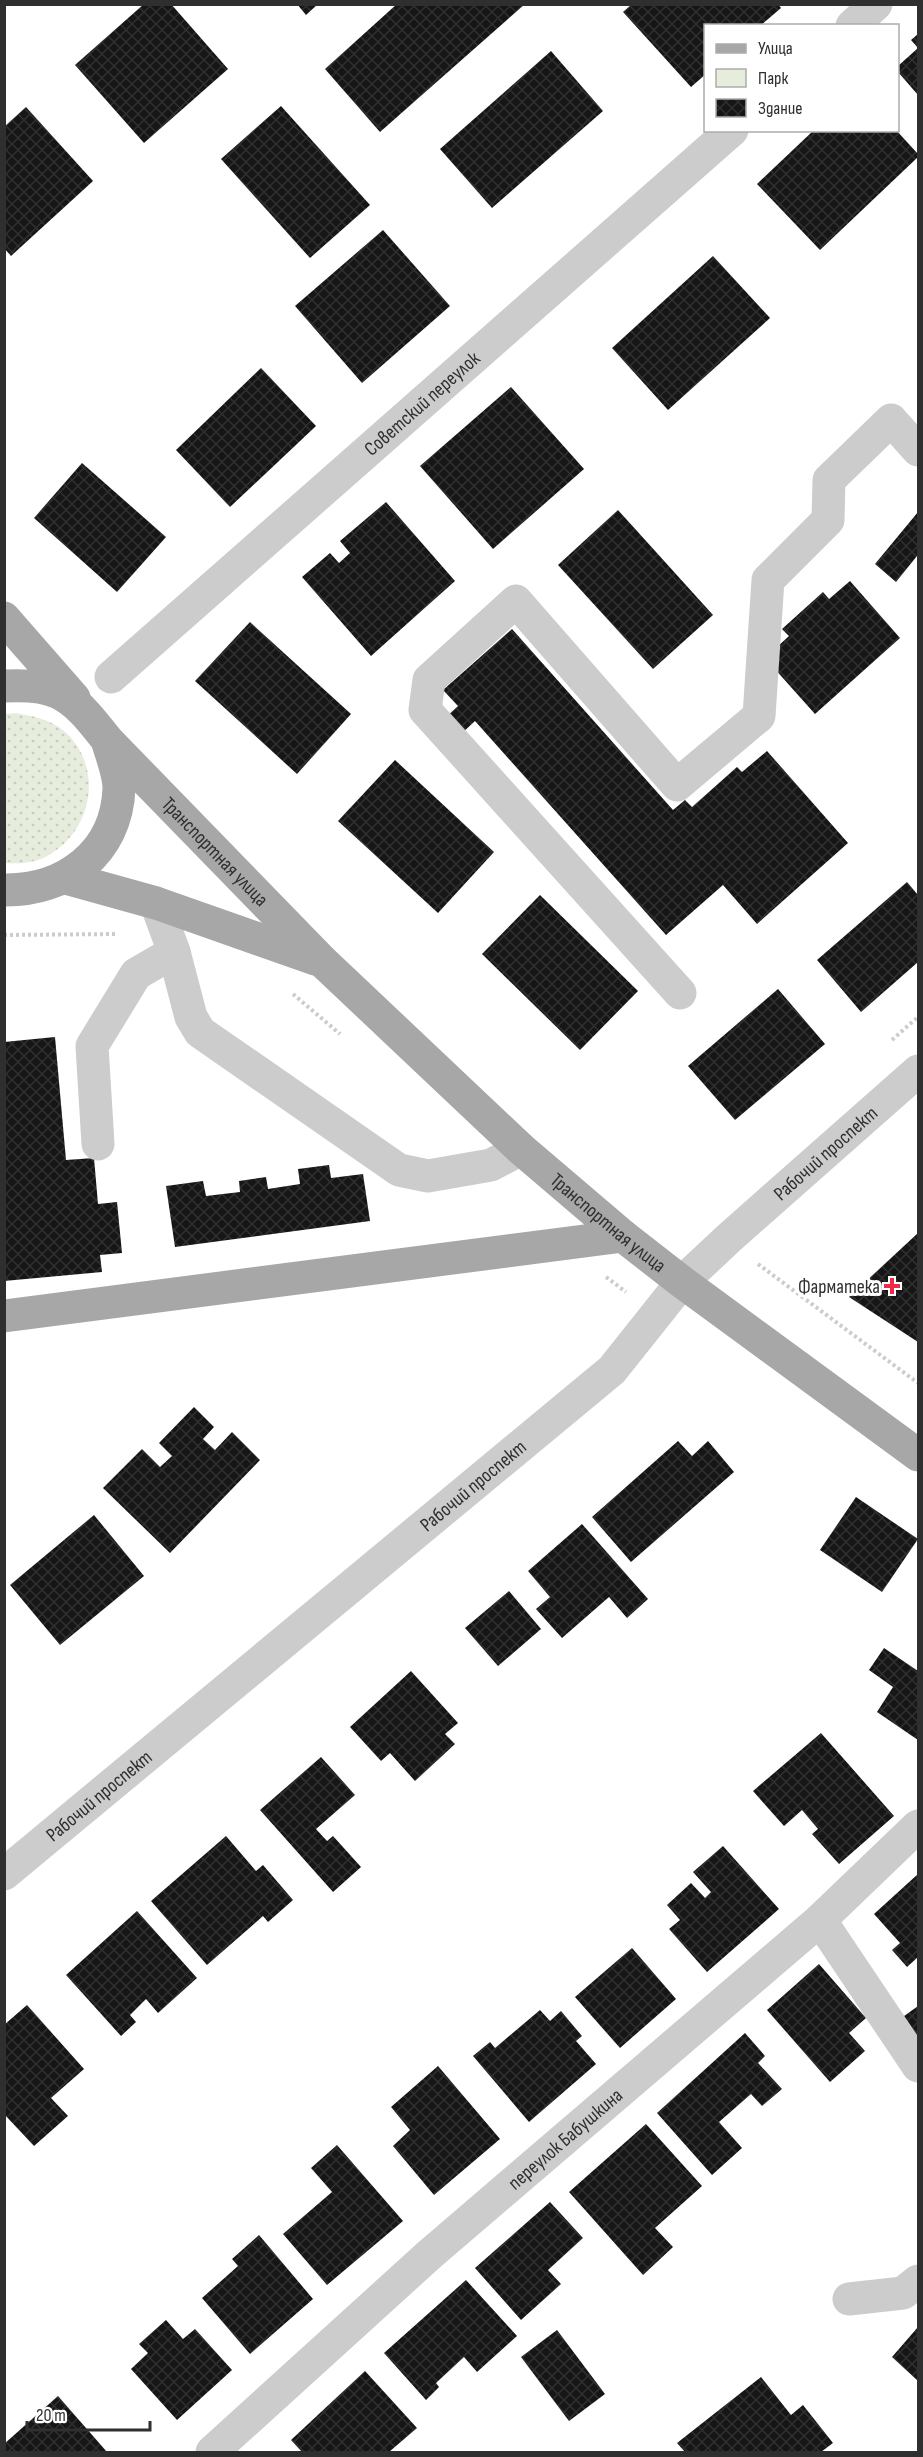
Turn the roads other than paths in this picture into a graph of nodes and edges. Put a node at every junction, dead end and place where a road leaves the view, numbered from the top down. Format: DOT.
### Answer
graph roads {
  1 [pos="876,4"];
  2 [pos="854,24"];
  3 [pos="730,132"];
  4 [pos="918,450"];
  5 [pos="4,618"];
  6 [pos="111,677"];
  7 [pos="4,686"];
  8 [pos="81,706"];
  9 [pos="108,741"];
  10 [pos="66,878"];
  11 [pos="4,890"];
  12 [pos="156,903"];
  13 [pos="171,943"];
  14 [pos="322,961"];
  15 [pos="680,993"];
  16 [pos="918,1071"];
  17 [pos="98,1144"];
  18 [pos="521,1149"];
  19 [pos="623,1236"];
  20 [pos="682,1282"];
  21 [pos="4,1316"];
  22 [pos="918,1455"];
  23 [pos="918,1826"];
  24 [pos="4,1874"];
  25 [pos="820,1920"];
  26 [pos="918,2066"];
  27 [pos="918,2281"];
  28 [pos="849,2299"];
  29 [pos="212,2452"];
  1 -- 2 [label="street"];
  3 -- 6 [label="street, Советский переулок"];
  4 -- 15 [label="street"];
  5 -- 8 [label="main road"];
  7 -- 8 [label="main road, Транспортная улица"];
  8 -- 9 [label="main road, Транспортная улица"];
  9 -- 10 [label="main road, Транспортная улица"];
  9 -- 14 [label="main road, Транспортная улица"];
  10 -- 11 [label="main road, Транспортная улица"];
  10 -- 12 [label="main road, Транспортная улица"];
  12 -- 13 [label="street"];
  12 -- 14 [label="main road, Транспортная улица"];
  13 -- 17 [label="street"];
  13 -- 18 [label="street"];
  14 -- 18 [label="main road, Транспортная улица"];
  16 -- 20 [label="street, Рабочий проспект"];
  18 -- 19 [label="main road, Транспортная улица"];
  19 -- 20 [label="main road, Транспортная улица"];
  19 -- 21 [label="main road"];
  20 -- 22 [label="main road, Транспортная улица"];
  20 -- 24 [label="street, Рабочий проспект"];
  23 -- 25 [label="street, переулок Бабушкина"];
  25 -- 26 [label="street"];
  25 -- 29 [label="street, переулок Бабушкина"];
  27 -- 28 [label="street"];
}
